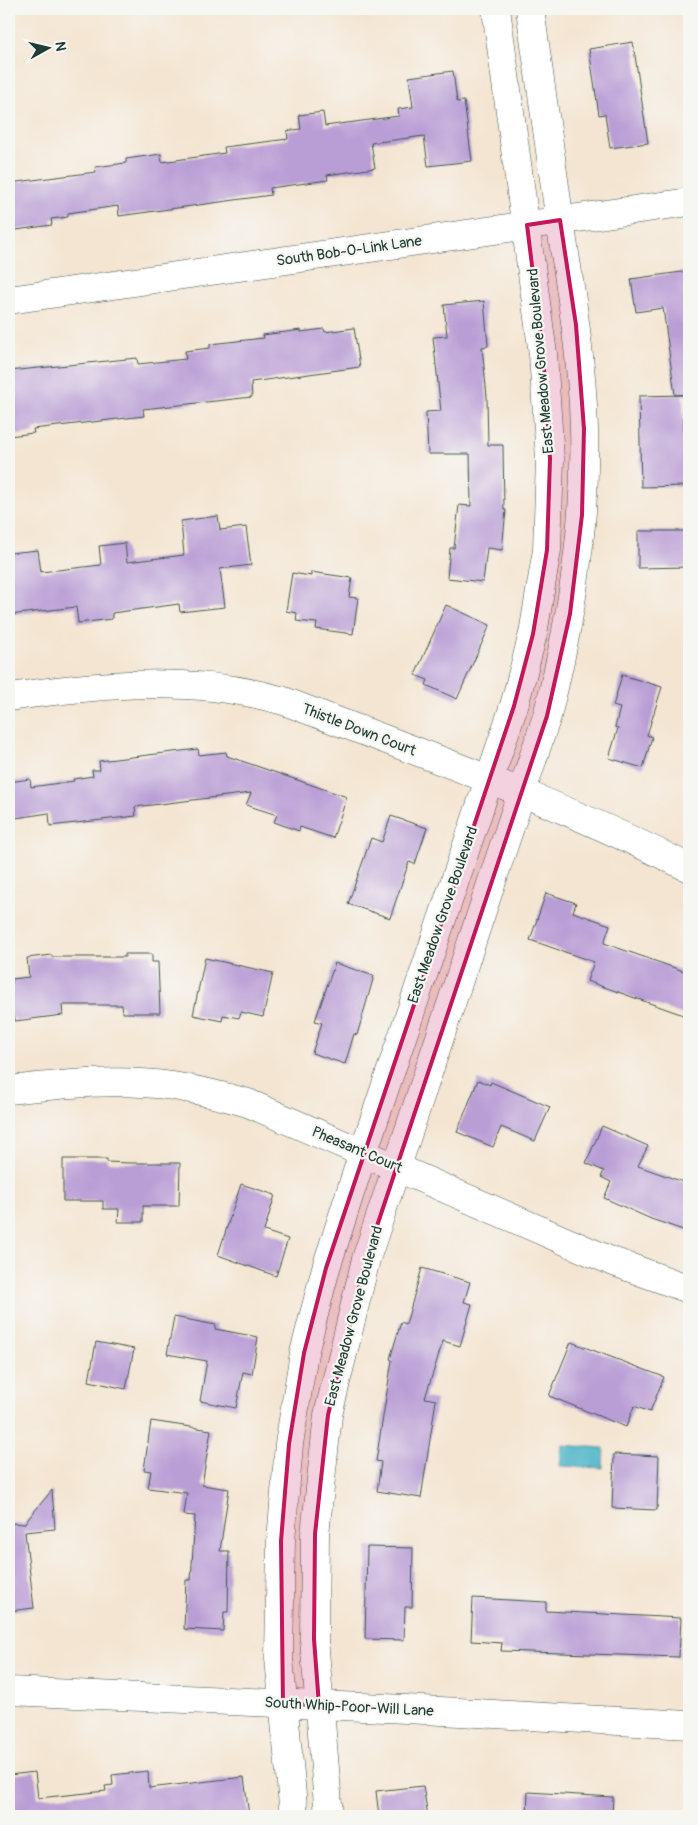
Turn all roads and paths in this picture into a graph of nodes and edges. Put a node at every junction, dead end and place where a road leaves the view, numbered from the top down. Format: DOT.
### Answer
graph roads {
  1 [pos="496,9"];
  2 [pos="530,9"];
  3 [pos="689,202"];
  4 [pos="560,220"];
  5 [pos="527,225"];
  6 [pos="9,300"];
  7 [pos="9,697"];
  8 [pos="489,780"];
  9 [pos="521,793"];
  10 [pos="689,868"];
  11 [pos="9,1090"];
  12 [pos="363,1152"];
  13 [pos="397,1167"];
  14 [pos="689,1289"];
  15 [pos="9,1691"];
  16 [pos="283,1704"];
  17 [pos="319,1706"];
  18 [pos="689,1725"];
  19 [pos="294,1816"];
  20 [pos="329,1816"];
  1 -- 5 [label="street, East Meadow Grove Boulevard"];
  2 -- 4 [label="street, East Meadow Grove Boulevard"];
  3 -- 4 [label="street, South Bob-O-Link Lane"];
  4 -- 5 [label="street, South Bob-O-Link Lane"];
  4 -- 9 [label="street, East Meadow Grove Boulevard"];
  5 -- 6 [label="street, South Bob-O-Link Lane"];
  5 -- 8 [label="street, East Meadow Grove Boulevard"];
  7 -- 8 [label="street, Thistle Down Court"];
  8 -- 9 [label="street, Thistle Down Court"];
  8 -- 12 [label="street, East Meadow Grove Boulevard"];
  9 -- 10 [label="street, Thistle Down Court"];
  9 -- 13 [label="street, East Meadow Grove Boulevard"];
  11 -- 12 [label="street, Pheasant Court"];
  12 -- 13 [label="street, Pheasant Court"];
  12 -- 16 [label="street, East Meadow Grove Boulevard"];
  13 -- 14 [label="street, Pheasant Court"];
  13 -- 17 [label="street, East Meadow Grove Boulevard"];
  15 -- 16 [label="street, South Whip-Poor-Will Lane"];
  16 -- 17 [label="street, South Whip-Poor-Will Lane"];
  16 -- 19 [label="street, East Meadow Grove Boulevard"];
  17 -- 18 [label="street, South Whip-Poor-Will Lane"];
  17 -- 20 [label="street, East Meadow Grove Boulevard"];
}
